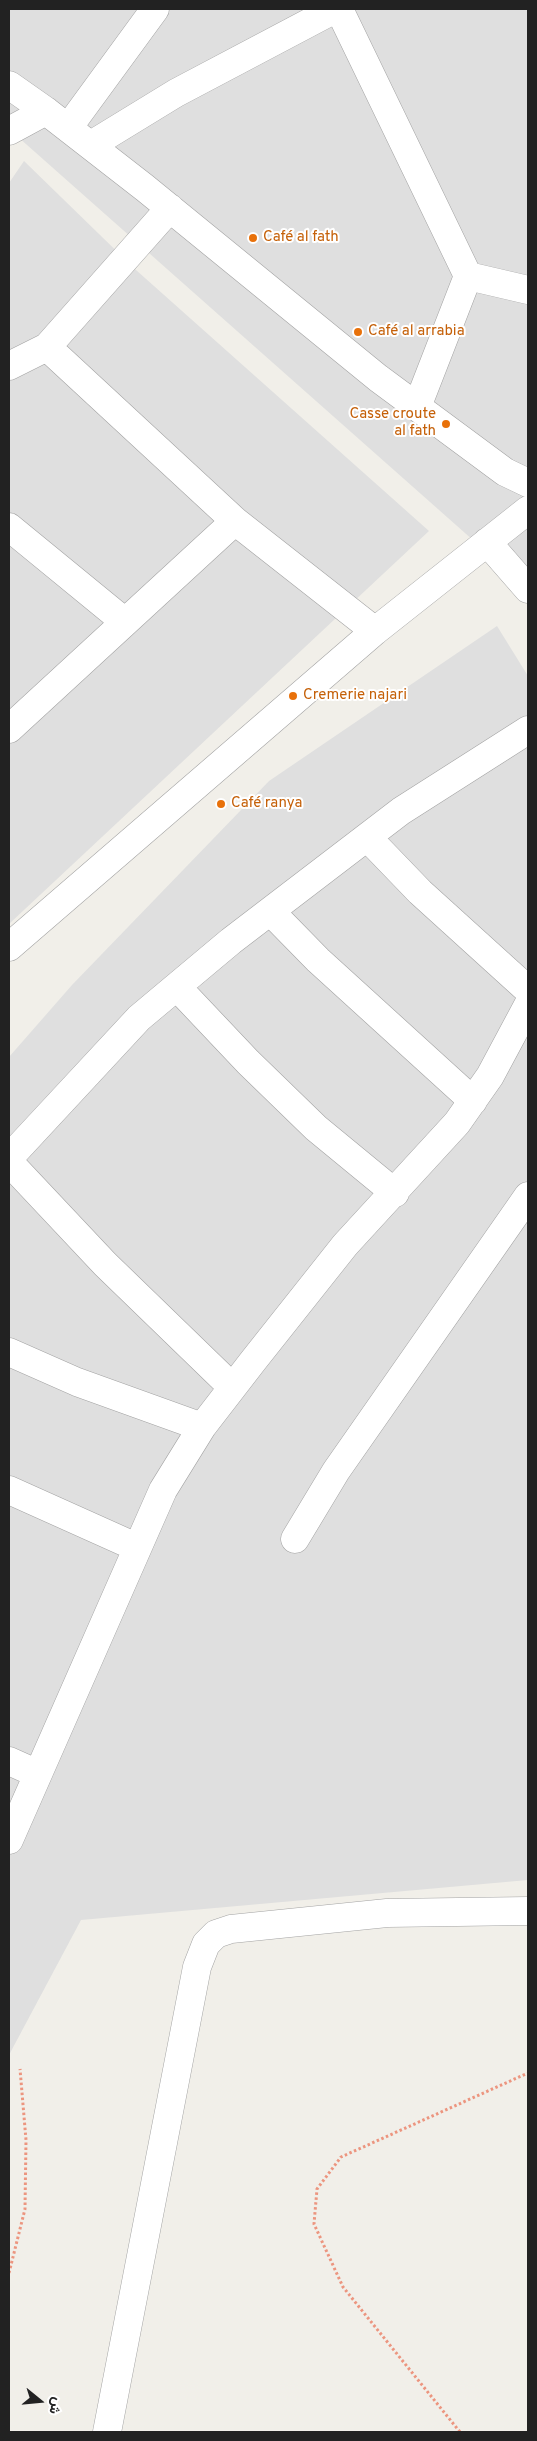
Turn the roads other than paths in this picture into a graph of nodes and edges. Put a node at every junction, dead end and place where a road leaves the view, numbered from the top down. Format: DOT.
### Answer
graph roads {
  1 [pos="155,9"];
  2 [pos="337,9"];
  3 [pos="9,85"];
  4 [pos="46,111"];
  5 [pos="68,128"];
  6 [pos="9,131"];
  7 [pos="91,145"];
  8 [pos="170,208"];
  9 [pos="468,276"];
  10 [pos="528,290"];
  11 [pos="47,347"];
  12 [pos="9,366"];
  13 [pos="418,408"];
  14 [pos="528,483"];
  15 [pos="528,510"];
  16 [pos="235,521"];
  17 [pos="9,527"];
  18 [pos="487,542"];
  19 [pos="528,589"];
  20 [pos="125,622"];
  21 [pos="374,631"];
  22 [pos="11,724"];
  23 [pos="528,730"];
  24 [pos="367,837"];
  25 [pos="271,912"];
  26 [pos="9,947"];
  27 [pos="178,988"];
  28 [pos="528,990"];
  29 [pos="528,1005"];
  30 [pos="473,1101"];
  31 [pos="9,1160"];
  32 [pos="395,1194"];
  33 [pos="528,1196"];
  34 [pos="9,1352"];
  35 [pos="232,1388"];
  36 [pos="202,1427"];
  37 [pos="9,1490"];
  38 [pos="295,1539"];
  39 [pos="136,1547"];
  40 [pos="9,1761"];
  41 [pos="38,1774"];
  42 [pos="9,1840"];
  43 [pos="528,1911"];
  44 [pos="107,2432"];
  1 -- 5 [label="street"];
  2 -- 7 [label="street"];
  2 -- 9 [label="street"];
  3 -- 4 [label="street"];
  4 -- 5 [label="street"];
  4 -- 6 [label="street"];
  5 -- 7 [label="street"];
  7 -- 8 [label="street"];
  8 -- 11 [label="street"];
  8 -- 13 [label="street"];
  9 -- 10 [label="street"];
  9 -- 13 [label="street"];
  11 -- 12 [label="street"];
  11 -- 16 [label="street"];
  13 -- 14 [label="street"];
  15 -- 18 [label="street"];
  16 -- 20 [label="street"];
  16 -- 21 [label="street"];
  17 -- 20 [label="street"];
  18 -- 19 [label="street"];
  18 -- 21 [label="street"];
  20 -- 22 [label="street"];
  21 -- 26 [label="street"];
  23 -- 24 [label="street"];
  24 -- 25 [label="street"];
  24 -- 28 [label="street"];
  25 -- 27 [label="street"];
  25 -- 30 [label="street"];
  27 -- 31 [label="street"];
  27 -- 32 [label="street"];
  29 -- 30 [label="street"];
  30 -- 32 [label="street"];
  31 -- 35 [label="street"];
  32 -- 35 [label="street"];
  33 -- 38 [label="street"];
  34 -- 36 [label="street"];
  35 -- 36 [label="street"];
  36 -- 39 [label="street"];
  37 -- 39 [label="street"];
  39 -- 41 [label="street"];
  40 -- 41 [label="street"];
  41 -- 42 [label="street"];
  43 -- 44 [label="street"];
}
